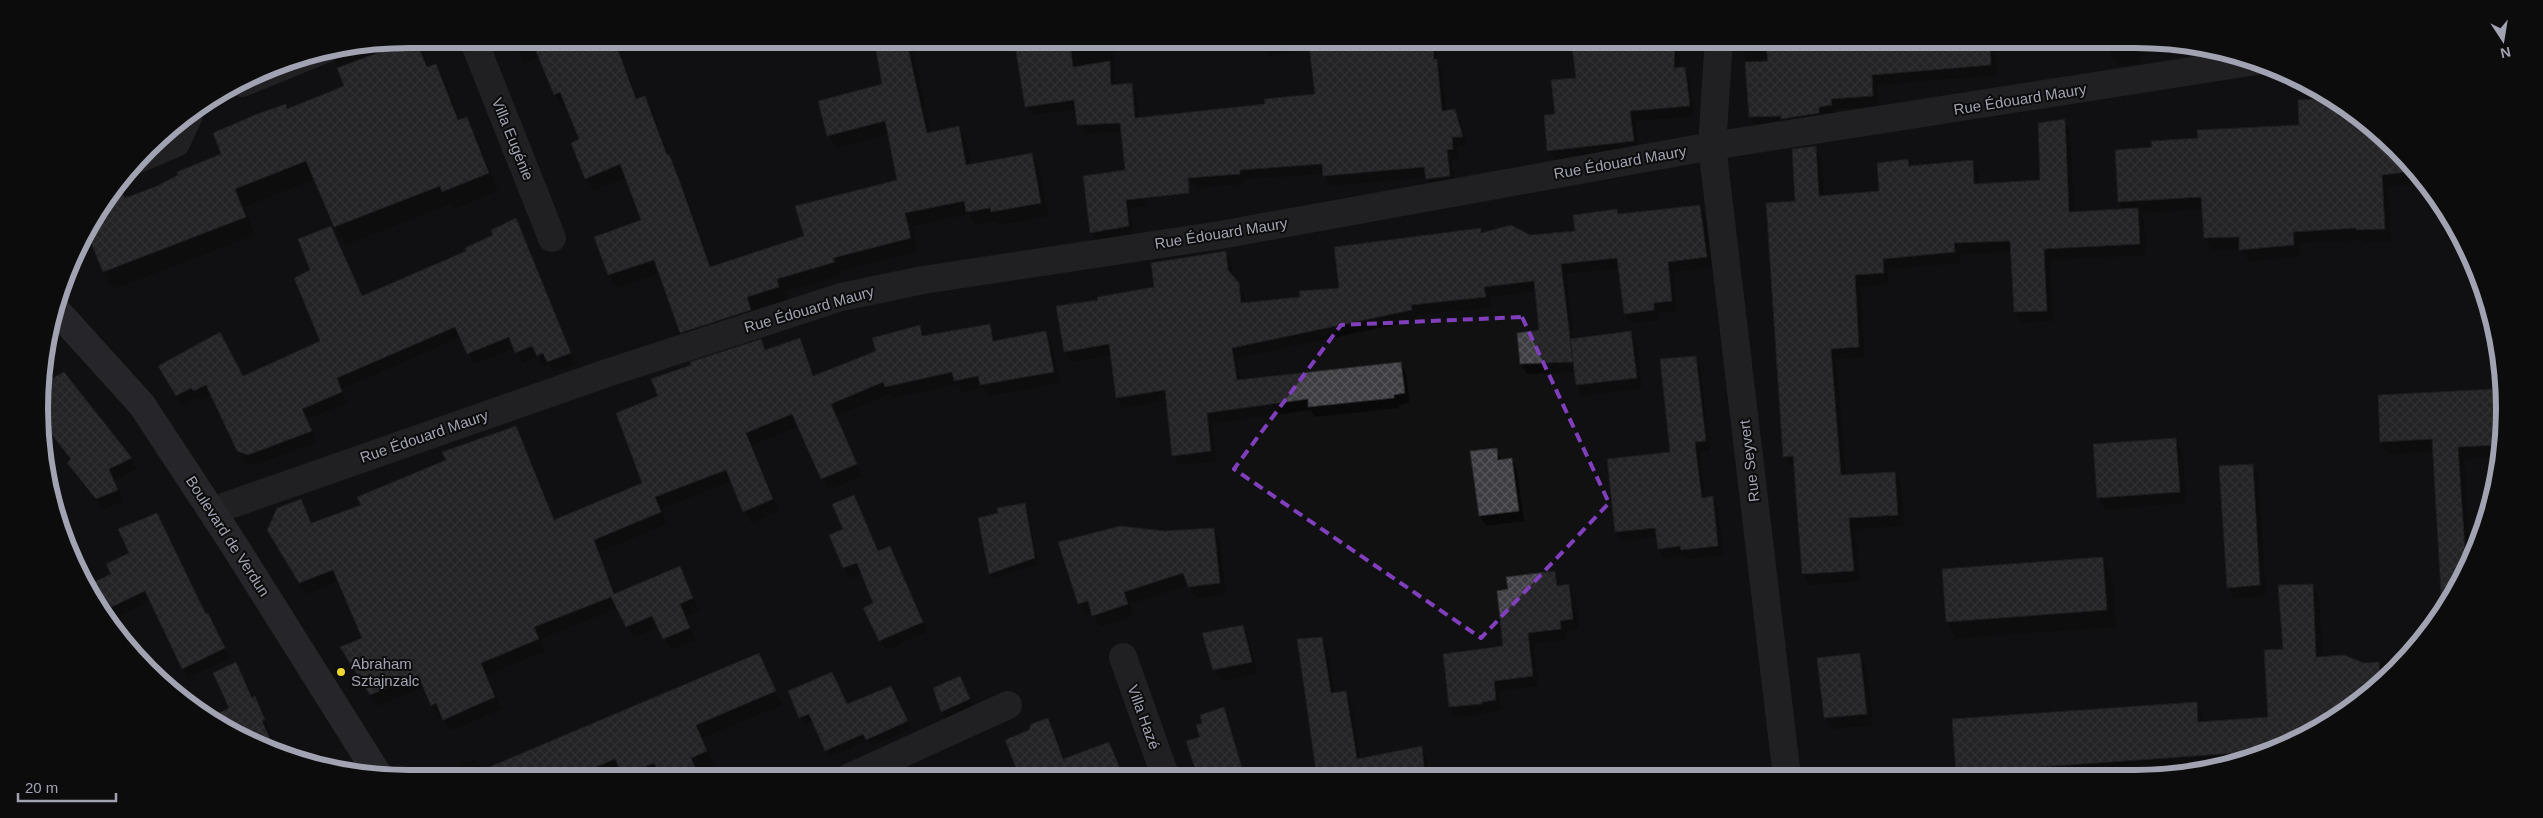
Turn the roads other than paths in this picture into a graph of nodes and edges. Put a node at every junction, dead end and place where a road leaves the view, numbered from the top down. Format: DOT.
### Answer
graph roads {
  1 [pos="477,48"];
  2 [pos="1718,48"];
  3 [pos="2239,64"];
  4 [pos="184,126"];
  5 [pos="1712,146"];
  6 [pos="154,152"];
  7 [pos="552,238"];
  8 [pos="60,314"];
  9 [pos="212,511"];
  10 [pos="1123,657"];
  11 [pos="1008,705"];
  12 [pos="374,769"];
  13 [pos="866,770"];
  14 [pos="1163,770"];
  15 [pos="1787,770"];
  1 -- 7 [label="street, Villa Eugénie"];
  2 -- 5 [label="street, Rue Seyvert"];
  3 -- 5 [label="street, Rue Édouard Maury"];
  4 -- 6 [label="street"];
  5 -- 9 [label="street, Rue Édouard Maury"];
  5 -- 15 [label="street, Rue Seyvert"];
  8 -- 9 [label="main road, Boulevard de Verdun"];
  9 -- 12 [label="main road, Boulevard de Verdun"];
  10 -- 14 [label="street, Villa Hazé"];
  11 -- 13 [label="street"];
}
